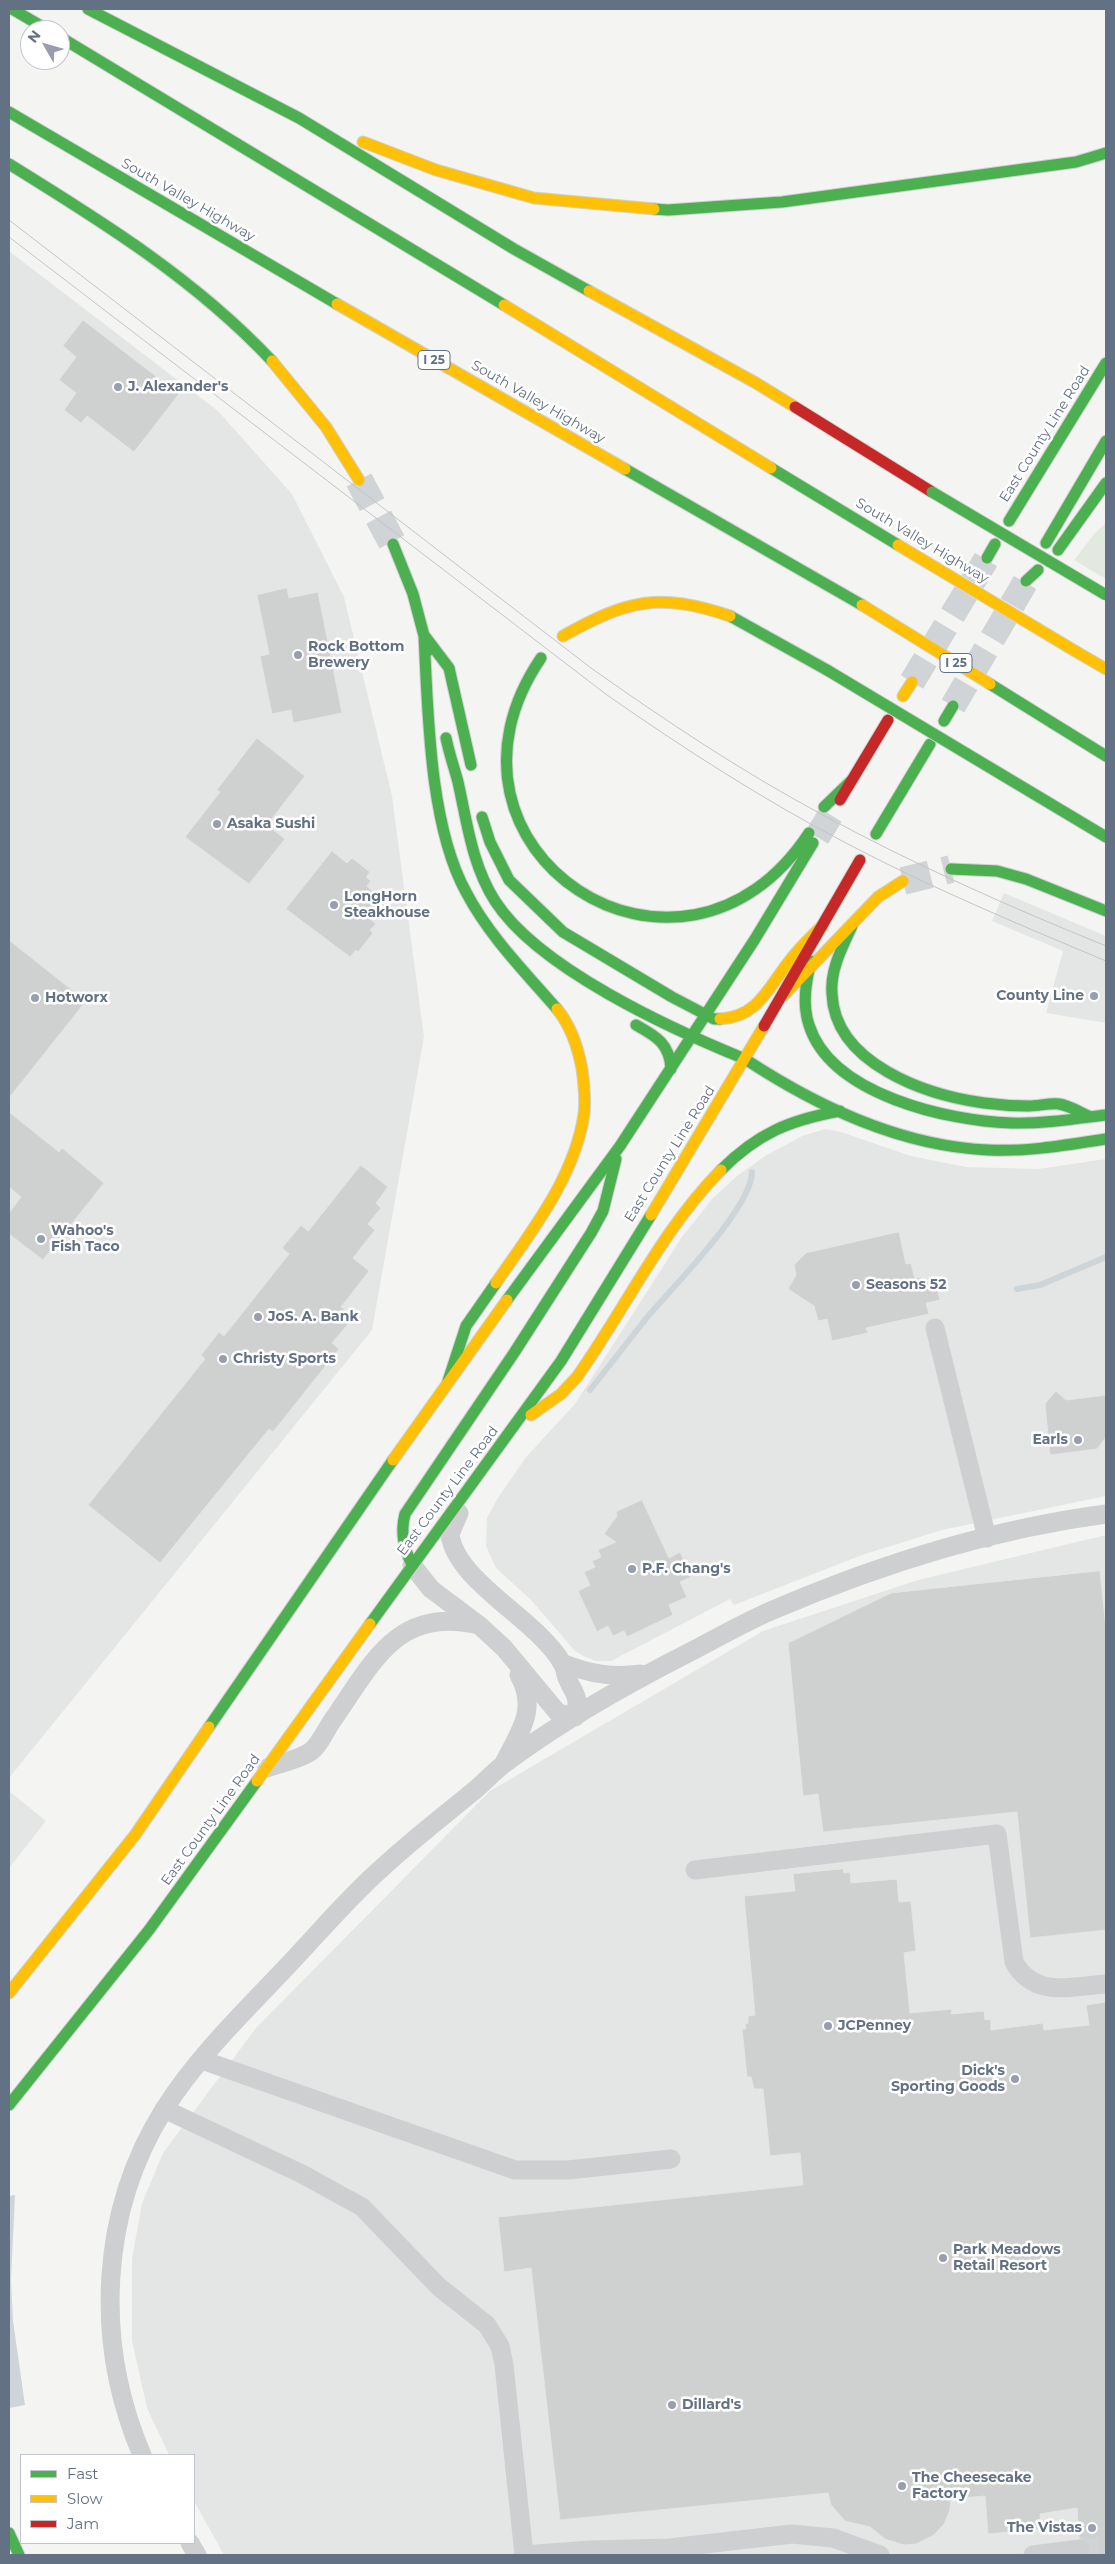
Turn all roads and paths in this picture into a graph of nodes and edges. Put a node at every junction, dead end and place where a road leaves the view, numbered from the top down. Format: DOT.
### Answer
graph roads {
  1 [pos="12,9"];
  2 [pos="88,9"];
  3 [pos="31,20"];
  4 [pos="70,43"];
  5 [pos="9,112"];
  6 [pos="299,118"];
  7 [pos="1106,153"];
  8 [pos="9,164"];
  9 [pos="1106,363"];
  10 [pos="1106,441"];
  11 [pos="359,480"];
  12 [pos="1106,483"];
  13 [pos="1009,521"];
  14 [pos="1046,543"];
  15 [pos="393,544"];
  16 [pos="995,544"];
  17 [pos="1058,550"];
  18 [pos="987,558"];
  19 [pos="1036,568"];
  20 [pos="1026,581"];
  21 [pos="1106,594"];
  22 [pos="424,635"];
  23 [pos="563,636"];
  24 [pos="541,658"];
  25 [pos="1106,669"];
  26 [pos="912,682"];
  27 [pos="903,696"];
  28 [pos="952,706"];
  29 [pos="440,707"];
  30 [pos="888,720"];
  31 [pos="944,720"];
  32 [pos="443,725"];
  33 [pos="930,744"];
  34 [pos="449,752"];
  35 [pos="1106,756"];
  36 [pos="474,777"];
  37 [pos="479,803"];
  38 [pos="828,809"];
  39 [pos="876,834"];
  40 [pos="1106,837"];
  41 [pos="860,860"];
  42 [pos="951,869"];
  43 [pos="903,881"];
  44 [pos="1106,911"];
  45 [pos="823,925"];
  46 [pos="852,926"];
  47 [pos="534,965"];
  48 [pos="808,972"];
  49 [pos="783,996"];
  50 [pos="705,1015"];
  51 [pos="623,1018"];
  52 [pos="691,1037"];
  53 [pos="745,1059"];
  54 [pos="671,1069"];
  55 [pos="840,1111"];
  56 [pos="1106,1115"];
  57 [pos="1091,1117"];
  58 [pos="1106,1139"];
  59 [pos="620,1146"];
  60 [pos="935,1328"];
  61 [pos="448,1381"];
  62 [pos="516,1425"];
  63 [pos="478,1479"];
  64 [pos="1106,1514"];
  65 [pos="987,1538"];
  66 [pos="412,1565"];
  67 [pos="479,1625"];
  68 [pos="504,1648"];
  69 [pos="562,1663"];
  70 [pos="648,1673"];
  71 [pos="575,1716"];
  72 [pos="503,1765"];
  73 [pos="266,1768"];
  74 [pos="695,1870"];
  75 [pos="1106,1984"];
  76 [pos="9,1993"];
  77 [pos="202,2060"];
  78 [pos="9,2105"];
  79 [pos="164,2109"];
  80 [pos="671,2158"];
  81 [pos="142,2454"];
  82 [pos="9,2533"];
  83 [pos="191,2544"];
  84 [pos="1080,2549"];
  85 [pos="20,2555"];
  86 [pos="197,2555"];
  87 [pos="524,2555"];
  88 [pos="880,2555"];
  89 [pos="1033,2555"];
  1 -- 3 [label="main road"];
  2 -- 6 [label="main road"];
  4 -- 25 [label="main road, South Valley Highway, bridge"];
  5 -- 35 [label="main road, South Valley Highway / I 25, bridge"];
  6 -- 7 [label="main road"];
  6 -- 21 [label="main road, bridge"];
  8 -- 11 [label="main road"];
  9 -- 13 [label="main road, East County Line Road"];
  10 -- 14 [label="main road"];
  12 -- 17 [label="main road"];
  15 -- 22 [label="main road"];
  16 -- 18 [label="main road"];
  19 -- 20 [label="main road"];
  22 -- 29 [label="main road"];
  22 -- 36 [label="main road"];
  22 -- 61 [label="main road"];
  23 -- 40 [label="main road, bridge"];
  24 -- 50 [label="main road"];
  26 -- 27 [label="main road"];
  28 -- 31 [label="main road"];
  30 -- 38 [label="main road"];
  32 -- 34 [label="main road"];
  33 -- 39 [label="main road"];
  34 -- 47 [label="main road"];
  34 -- 52 [label="main road"];
  37 -- 50 [label="main road"];
  41 -- 45 [label="main road, East County Line Road"];
  42 -- 44 [label="main road"];
  43 -- 46 [label="main road"];
  45 -- 48 [label="main road"];
  45 -- 49 [label="main road, East County Line Road"];
  45 -- 50 [label="main road"];
  46 -- 48 [label="main road"];
  46 -- 57 [label="main road"];
  48 -- 49 [label="main road"];
  48 -- 57 [label="main road"];
  49 -- 53 [label="main road, East County Line Road"];
  50 -- 52 [label="main road"];
  51 -- 54 [label="main road"];
  52 -- 53 [label="main road"];
  52 -- 54 [label="main road"];
  53 -- 55 [label="main road"];
  53 -- 62 [label="main road, East County Line Road"];
  54 -- 59 [label="main road"];
  55 -- 58 [label="main road"];
  55 -- 62 [label="main road"];
  56 -- 57 [label="main road"];
  59 -- 61 [label="main road"];
  59 -- 66 [label="main road"];
  60 -- 65 [label="street"];
  61 -- 76 [label="main road"];
  62 -- 63 [label="main road, East County Line Road"];
  63 -- 66 [label="main road, East County Line Road"];
  63 -- 69 [label="street"];
  64 -- 65 [label="street"];
  65 -- 70 [label="street"];
  66 -- 67 [label="street"];
  66 -- 73 [label="main road, East County Line Road"];
  67 -- 68 [label="street"];
  67 -- 73 [label="street"];
  68 -- 71 [label="street"];
  68 -- 72 [label="street"];
  69 -- 70 [label="street"];
  69 -- 71 [label="street"];
  70 -- 71 [label="street"];
  71 -- 72 [label="street"];
  72 -- 77 [label="street"];
  73 -- 78 [label="main road, East County Line Road"];
  74 -- 75 [label="street"];
  77 -- 79 [label="street"];
  77 -- 80 [label="street"];
  79 -- 81 [label="street"];
  79 -- 87 [label="street"];
  82 -- 85 [label="main road"];
  83 -- 86 [label="street"];
  84 -- 89 [label="street"];
  87 -- 88 [label="street"];
}
